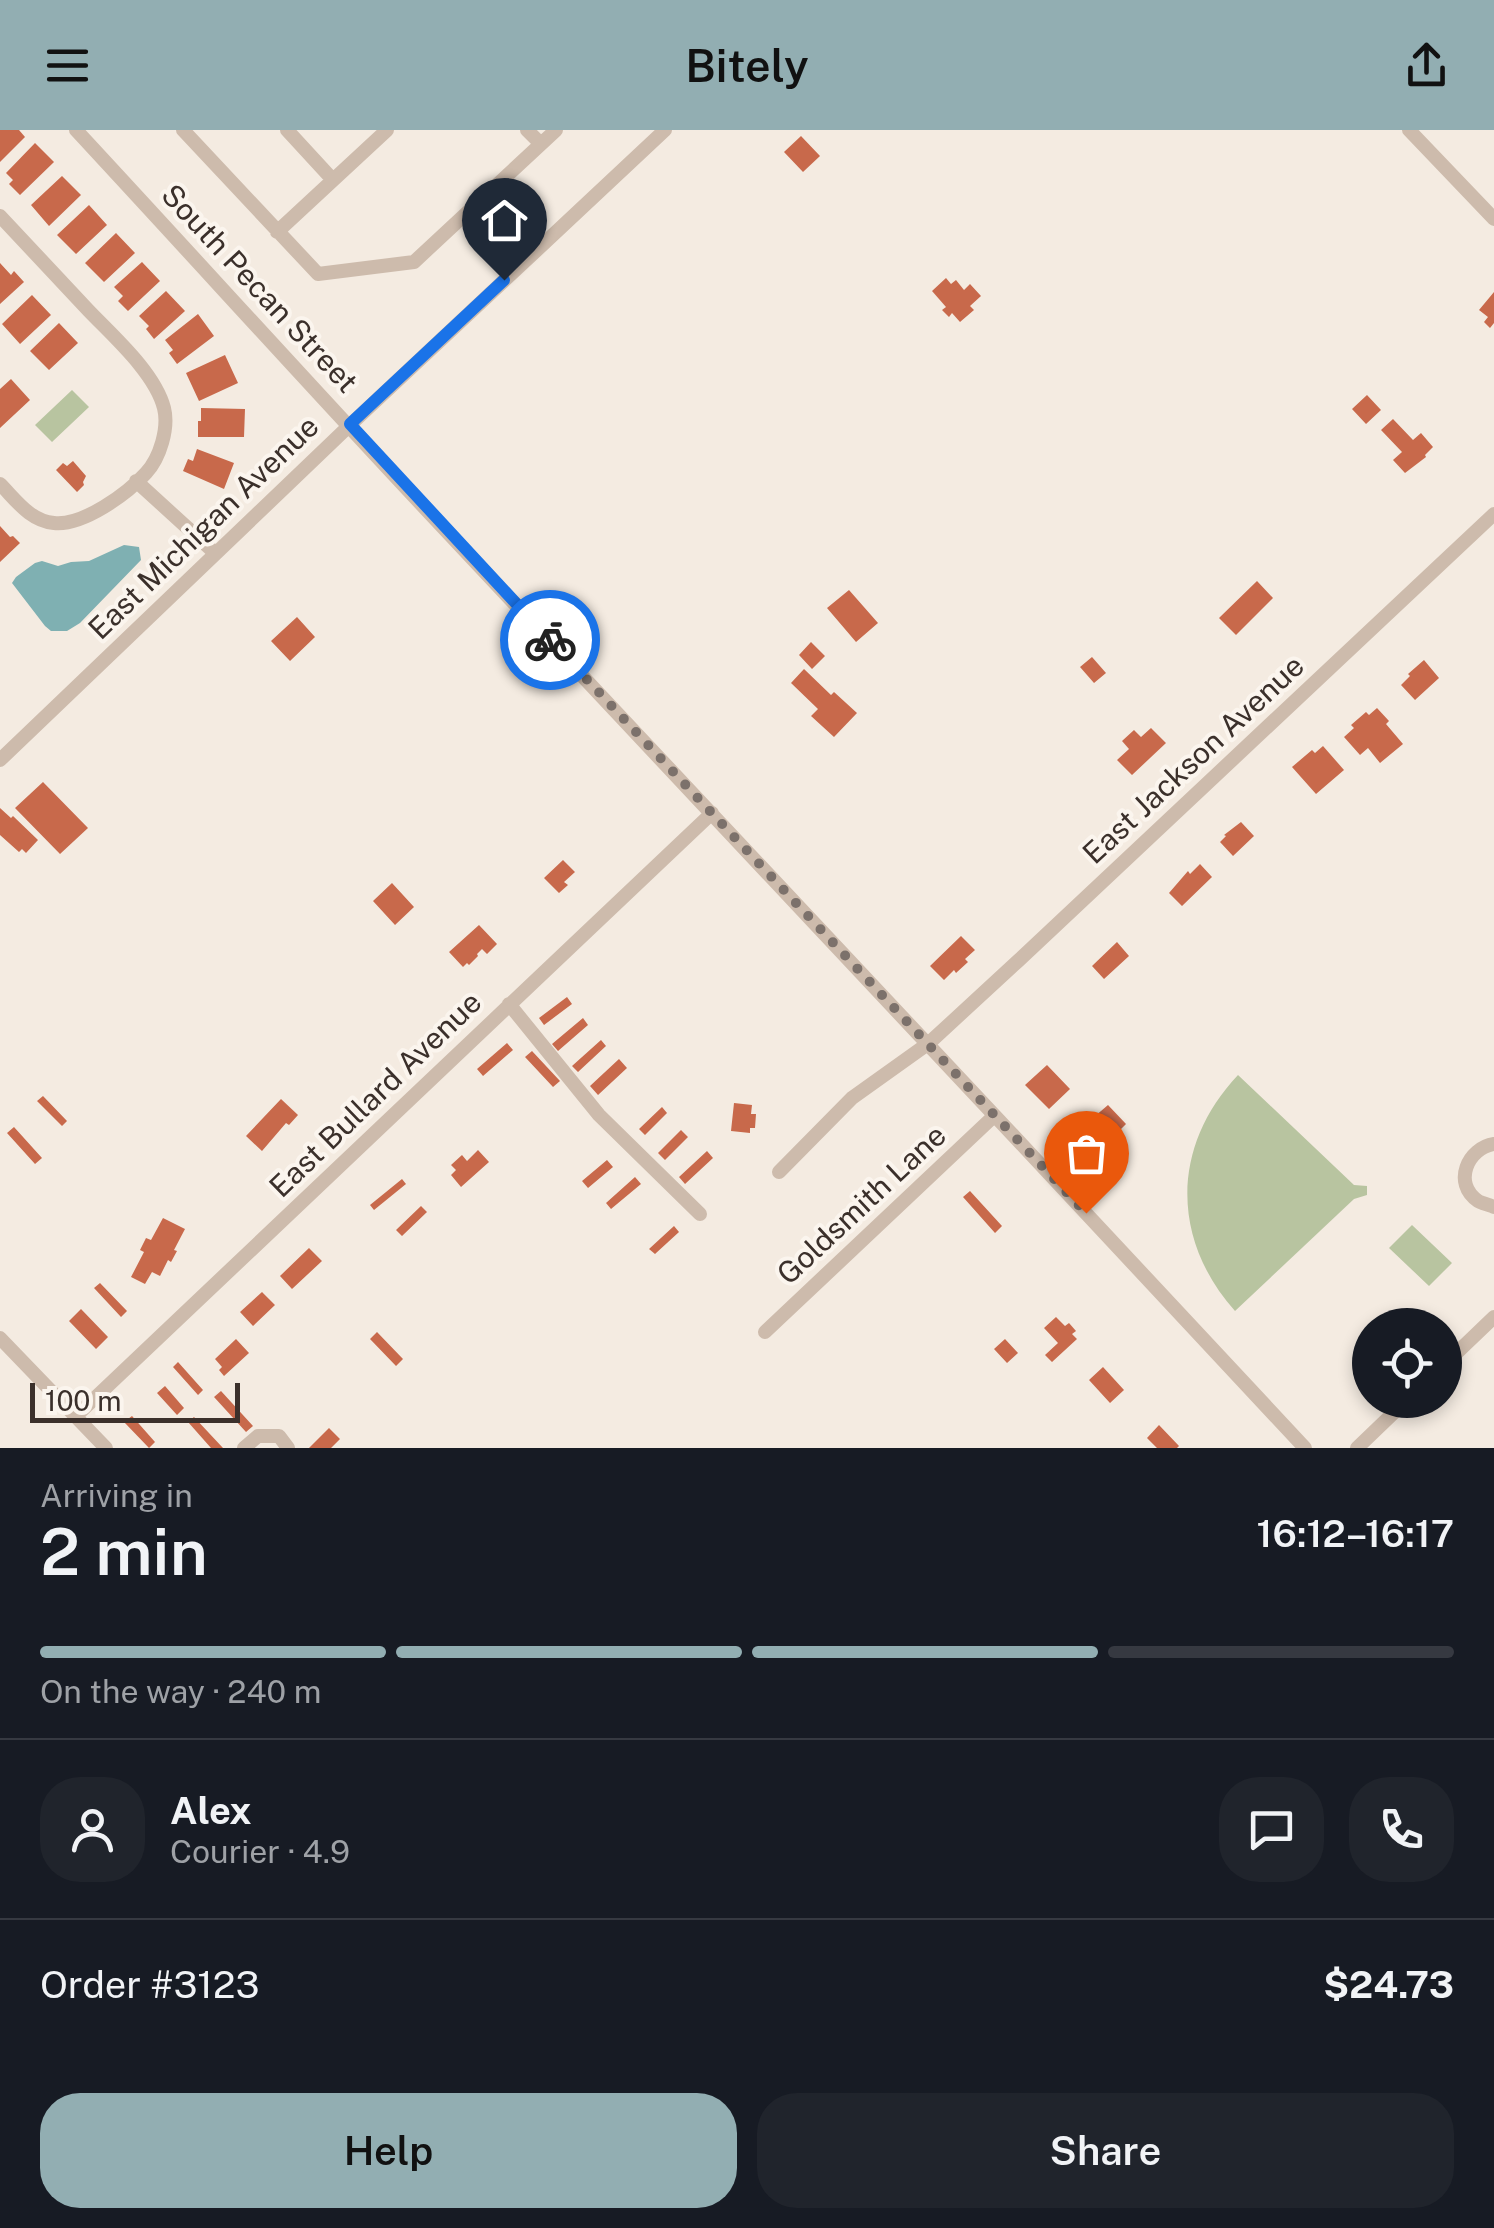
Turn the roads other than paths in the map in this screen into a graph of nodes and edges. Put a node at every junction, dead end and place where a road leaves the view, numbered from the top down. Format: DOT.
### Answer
graph roads {
  1 [pos="76,130"];
  2 [pos="183,130"];
  3 [pos="287,130"];
  4 [pos="387,130"];
  5 [pos="526,130"];
  6 [pos="556,130"];
  7 [pos="1409,130"];
  8 [pos="659,132"];
  9 [pos="541,144"];
  10 [pos="333,180"];
  11 [pos="0,216"];
  12 [pos="1494,219"];
  13 [pos="277,232"];
  14 [pos="350,424"];
  15 [pos="136,481"];
  16 [pos="0,484"];
  17 [pos="1494,514"];
  18 [pos="216,553"];
  19 [pos="0,760"];
  20 [pos="712,812"];
  21 [pos="508,1004"];
  22 [pos="928,1043"];
  23 [pos="994,1116"];
  24 [pos="1494,1144"];
  25 [pos="779,1172"];
  26 [pos="1494,1207"];
  27 [pos="700,1214"];
  28 [pos="1494,1317"];
  29 [pos="765,1332"];
  30 [pos="0,1338"];
  31 [pos="1462,1348"];
  32 [pos="76,1416"];
  33 [pos="1389,1418"];
  34 [pos="106,1448"];
  35 [pos="244,1448"];
  36 [pos="288,1448"];
  37 [pos="1305,1448"];
  38 [pos="1358,1448"];
  1 -- 14 [label="street, South Pecan Street"];
  2 -- 13 [label="street"];
  3 -- 10 [label="street"];
  4 -- 10 [label="street"];
  5 -- 9 [label="street"];
  6 -- 9 [label="street"];
  7 -- 12 [label="street"];
  8 -- 14 [label="street, East Michigan Avenue"];
  9 -- 13 [label="street"];
  10 -- 13 [label="street"];
  11 -- 15 [label="street"];
  14 -- 18 [label="street, East Michigan Avenue"];
  14 -- 20 [label="street, South Pecan Street"];
  15 -- 16 [label="street"];
  15 -- 18 [label="street"];
  17 -- 22 [label="street, East Jackson Avenue"];
  18 -- 19 [label="street, East Michigan Avenue"];
  20 -- 21 [label="street, East Bullard Avenue"];
  20 -- 22 [label="street, South Pecan Street"];
  21 -- 27 [label="street"];
  21 -- 32 [label="street, East Bullard Avenue"];
  22 -- 23 [label="street, South Pecan Street"];
  22 -- 25 [label="street, East Jackson Avenue"];
  23 -- 29 [label="street, Goldsmith Lane"];
  23 -- 37 [label="street, South Pecan Street"];
  24 -- 26 [label="street"];
  28 -- 31 [label="street"];
  30 -- 32 [label="street"];
  32 -- 34 [label="street"];
  33 -- 38 [label="street"];
  35 -- 36 [label="street"];
}
